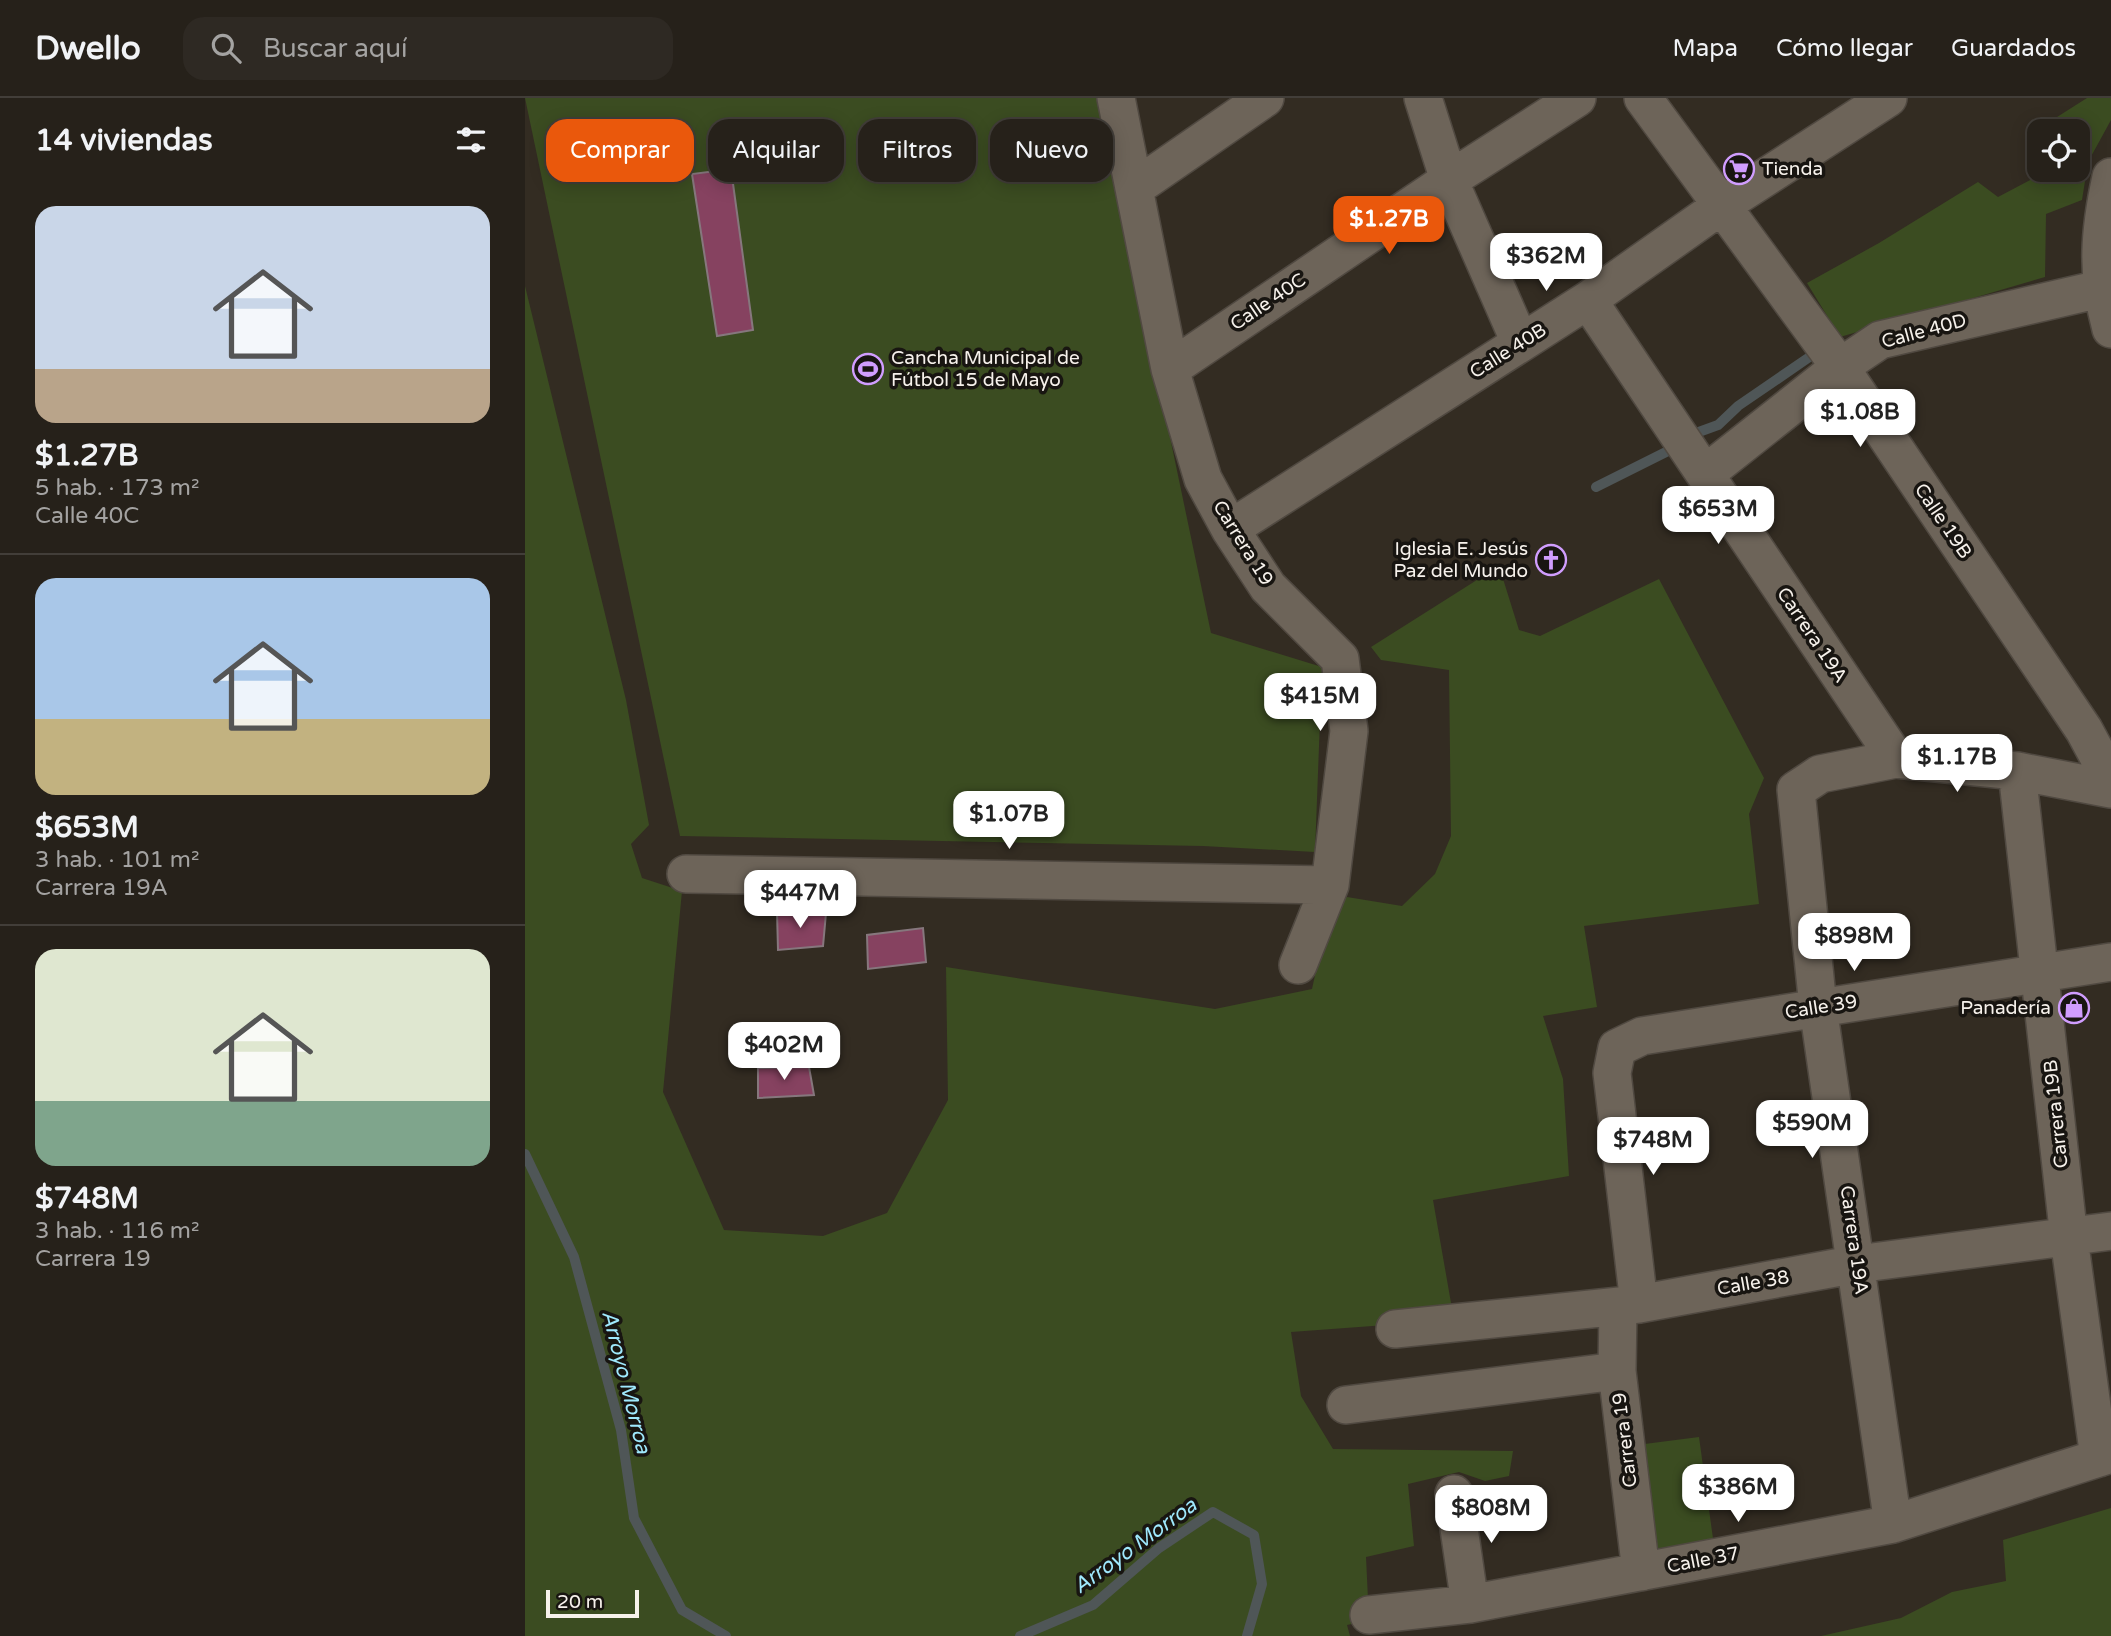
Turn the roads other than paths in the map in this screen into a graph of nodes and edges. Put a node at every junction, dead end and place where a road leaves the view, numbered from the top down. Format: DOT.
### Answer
graph roads {
  1 [pos="1116,98"];
  2 [pos="1265,98"];
  3 [pos="1423,98"];
  4 [pos="1577,98"];
  5 [pos="1643,98"];
  6 [pos="1888,98"];
  7 [pos="2111,177"];
  8 [pos="1449,180"];
  9 [pos="1136,187"];
  10 [pos="1721,206"];
  11 [pos="2101,289"];
  12 [pos="1588,300"];
  13 [pos="2111,329"];
  14 [pos="1520,342"];
  15 [pos="1840,368"];
  16 [pos="1170,369"];
  17 [pos="1705,474"];
  18 [pos="1230,529"];
  19 [pos="2098,726"];
  20 [pos="1896,760"];
  21 [pos="2017,771"];
  22 [pos="2111,780"];
  23 [pos="2111,789"];
  24 [pos="686,874"];
  25 [pos="1330,885"];
  26 [pos="2111,962"];
  27 [pos="1298,965"];
  28 [pos="2042,975"];
  29 [pos="1818,1007"];
  30 [pos="1617,1048"];
  31 [pos="2111,1231"];
  32 [pos="2069,1238"];
  33 [pos="1857,1264"];
  34 [pos="1628,1305"];
  35 [pos="1395,1329"];
  36 [pos="1616,1371"];
  37 [pos="1346,1405"];
  38 [pos="2105,1456"];
  39 [pos="1454,1494"];
  40 [pos="1893,1524"];
  41 [pos="1641,1572"];
  42 [pos="1470,1604"];
  43 [pos="1370,1615"];
  1 -- 9 [label="street, Carrera 19"];
  2 -- 9 [label="street"];
  3 -- 8 [label="street"];
  4 -- 8 [label="street, Calle 40C"];
  5 -- 10 [label="street, Calle 19B"];
  6 -- 10 [label="street, Calle 40B"];
  7 -- 11 [label="street"];
  8 -- 14 [label="street"];
  8 -- 16 [label="street, Calle 40C"];
  9 -- 16 [label="street, Carrera 19"];
  10 -- 12 [label="street, Calle 40B"];
  10 -- 15 [label="street, Calle 19B"];
  11 -- 13 [label="street"];
  11 -- 15 [label="street, Calle 40D"];
  12 -- 14 [label="street, Calle 40B"];
  12 -- 17 [label="street, Carrera 19A"];
  14 -- 18 [label="street, Calle 40B"];
  15 -- 17 [label="street, Calle 40D"];
  15 -- 19 [label="street, Calle 19B"];
  16 -- 18 [label="street, Carrera 19"];
  17 -- 20 [label="street, Carrera 19A"];
  18 -- 25 [label="street, Carrera 19"];
  19 -- 22 [label="street, Calle 19B"];
  20 -- 21 [label="street"];
  20 -- 29 [label="street, Carrera 19A"];
  21 -- 23 [label="street"];
  21 -- 28 [label="street, Carrera 19B"];
  24 -- 25 [label="street"];
  25 -- 27 [label="street, Carrera 19"];
  26 -- 28 [label="street, Calle 39"];
  28 -- 29 [label="street, Calle 39"];
  28 -- 32 [label="street, Carrera 19B"];
  29 -- 30 [label="street, Calle 39"];
  29 -- 33 [label="street, Carrera 19A"];
  30 -- 34 [label="street, Carrera 19"];
  31 -- 32 [label="street, Calle 38"];
  32 -- 33 [label="street, Calle 38"];
  32 -- 38 [label="street, Carrera 19B"];
  33 -- 34 [label="street, Calle 38"];
  33 -- 40 [label="street, Carrera 19A"];
  34 -- 35 [label="street, Calle 38"];
  34 -- 36 [label="street, Carrera 19"];
  36 -- 37 [label="street"];
  36 -- 41 [label="street, Carrera 19"];
  38 -- 40 [label="street, Calle 37"];
  39 -- 42 [label="street"];
  40 -- 41 [label="street, Calle 37"];
  41 -- 42 [label="street, Calle 37"];
  42 -- 43 [label="street, Calle 37"];
}
